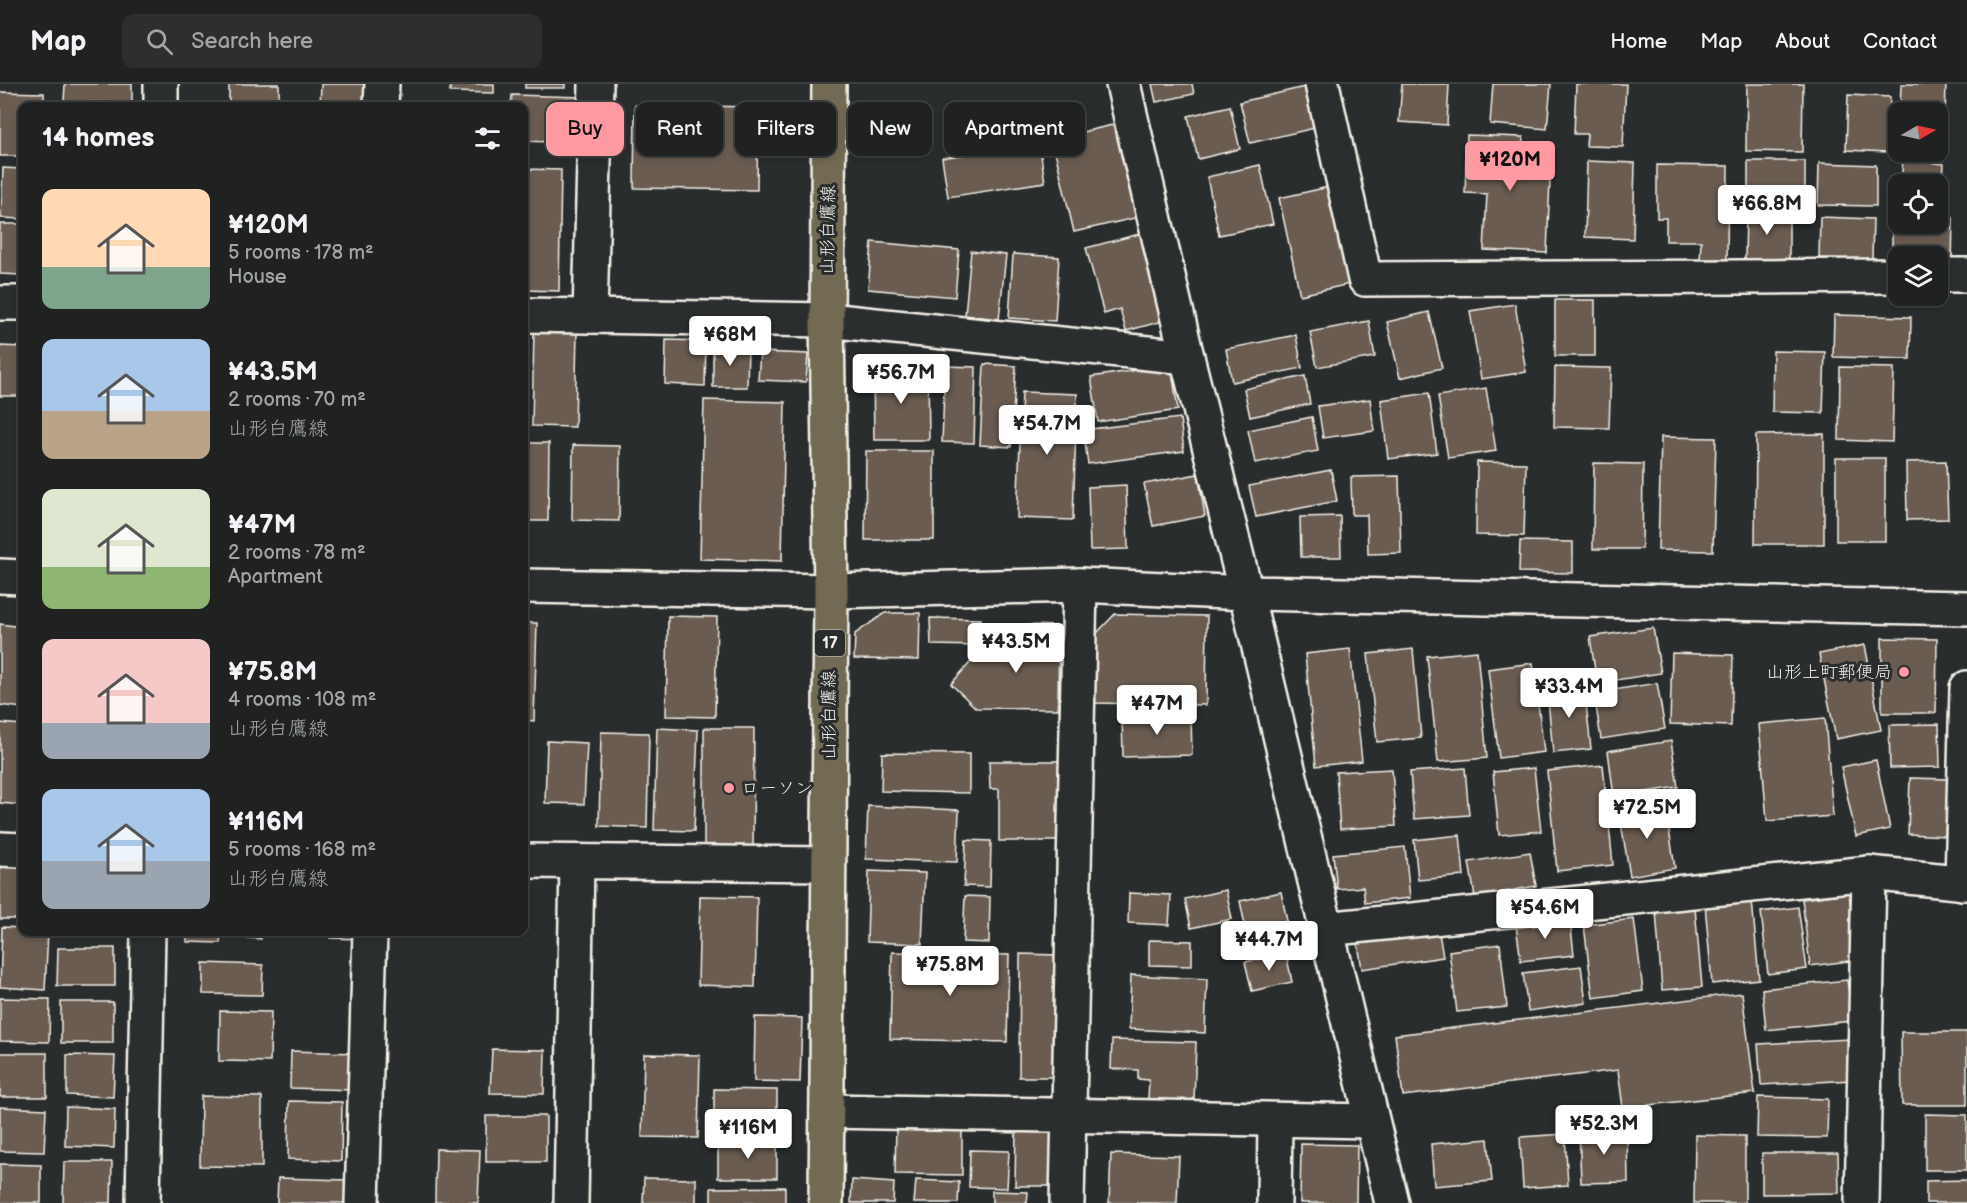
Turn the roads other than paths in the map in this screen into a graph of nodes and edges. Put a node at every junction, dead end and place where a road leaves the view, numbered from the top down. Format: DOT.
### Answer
graph roads {
  1 [pos="161,84"];
  2 [pos="382,84"];
  3 [pos="596,84"];
  4 [pos="830,84"];
  5 [pos="1123,84"];
  6 [pos="1322,84"];
  7 [pos="161,102"];
  8 [pos="381,102"];
  9 [pos="1948,275"];
  10 [pos="1967,275"];
  11 [pos="1888,276"];
  12 [pos="0,303"];
  13 [pos="18,303"];
  14 [pos="528,315"];
  15 [pos="590,316"];
  16 [pos="827,320"];
  17 [pos="1186,357"];
  18 [pos="0,576"];
  19 [pos="18,577"];
  20 [pos="1080,585"];
  21 [pos="528,586"];
  22 [pos="831,591"];
  23 [pos="1246,593"];
  24 [pos="1967,608"];
  25 [pos="1967,688"];
  26 [pos="0,849"];
  27 [pos="18,850"];
  28 [pos="528,861"];
  29 [pos="577,862"];
  30 [pos="828,864"];
  31 [pos="1869,873"];
  32 [pos="1965,883"];
  33 [pos="1325,928"];
  34 [pos="148,936"];
  35 [pos="370,936"];
  36 [pos="827,1111"];
  37 [pos="1068,1114"];
  38 [pos="1275,1120"];
  39 [pos="1371,1120"];
  40 [pos="143,1203"];
  41 [pos="362,1203"];
  42 [pos="571,1203"];
  43 [pos="826,1203"];
  44 [pos="1066,1203"];
  45 [pos="1274,1203"];
  46 [pos="1392,1203"];
  47 [pos="1862,1203"];
  1 -- 7 [label="street"];
  2 -- 8 [label="street"];
  3 -- 15 [label="street"];
  4 -- 16 [label="main road, 山形白鷹線 / 17"];
  5 -- 17 [label="street"];
  6 -- 11 [label="street"];
  9 -- 10 [label="street"];
  12 -- 13 [label="street"];
  14 -- 15 [label="street"];
  15 -- 16 [label="street"];
  16 -- 17 [label="street"];
  16 -- 22 [label="main road, 山形白鷹線 / 17"];
  17 -- 23 [label="street"];
  18 -- 19 [label="street"];
  20 -- 22 [label="street"];
  20 -- 23 [label="street"];
  20 -- 37 [label="street"];
  21 -- 22 [label="street"];
  22 -- 30 [label="main road, 山形白鷹線 / 17"];
  23 -- 24 [label="street"];
  23 -- 33 [label="street"];
  25 -- 32 [label="street"];
  26 -- 27 [label="street"];
  28 -- 29 [label="street"];
  29 -- 30 [label="street"];
  29 -- 42 [label="street"];
  30 -- 36 [label="main road, 山形白鷹線 / 17"];
  31 -- 32 [label="street"];
  31 -- 33 [label="street"];
  31 -- 47 [label="street"];
  33 -- 39 [label="street"];
  34 -- 40 [label="street"];
  35 -- 41 [label="street"];
  36 -- 37 [label="street"];
  36 -- 43 [label="main road, 山形白鷹線 / 17"];
  37 -- 38 [label="street"];
  37 -- 44 [label="street"];
  38 -- 39 [label="street"];
  38 -- 45 [label="street"];
  39 -- 46 [label="street"];
}
